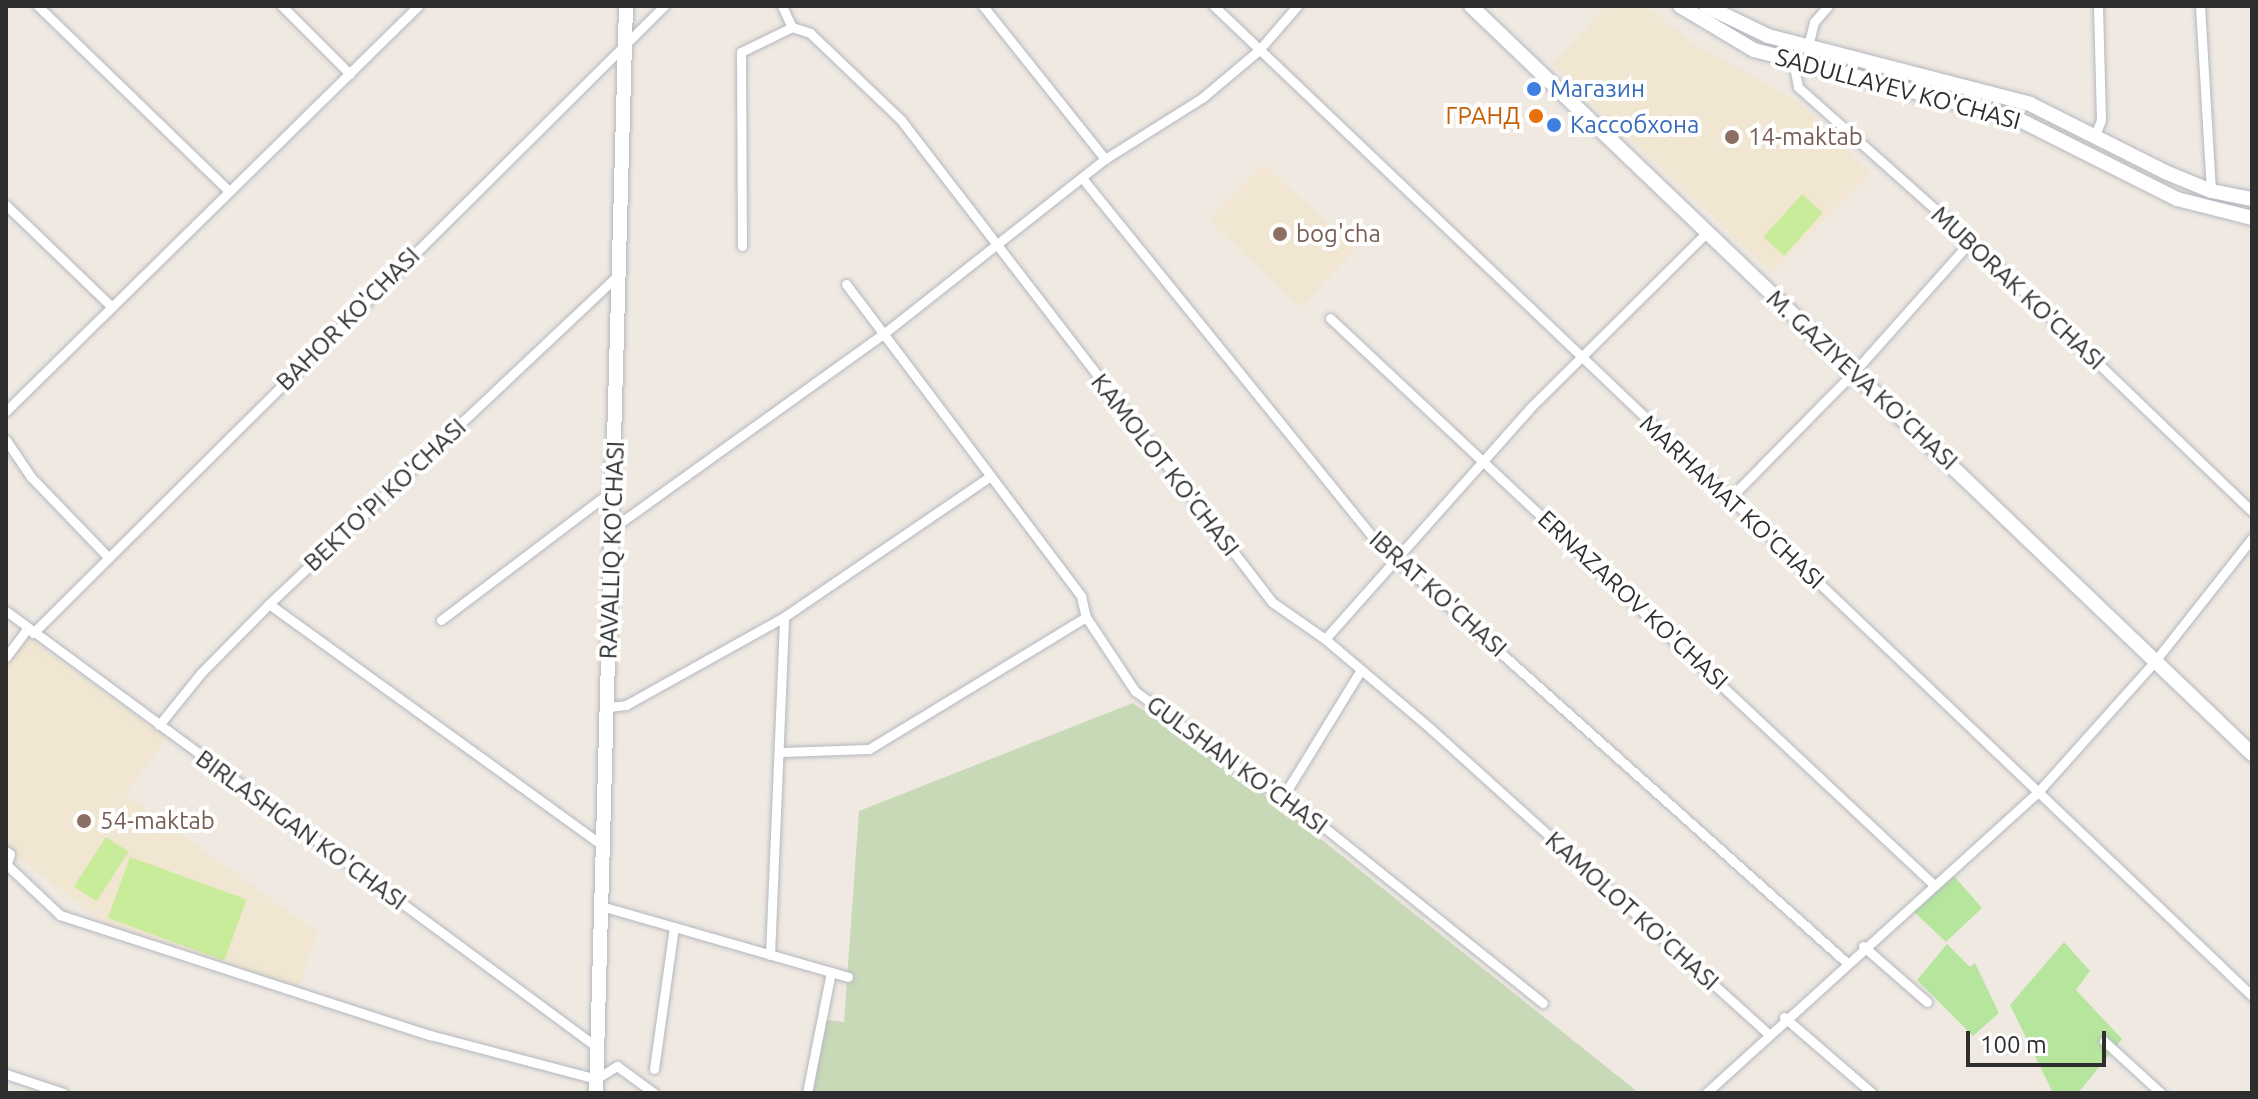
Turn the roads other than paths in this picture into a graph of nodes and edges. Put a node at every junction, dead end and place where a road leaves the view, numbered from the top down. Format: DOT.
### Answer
graph roads {
  1 [pos="38,6"];
  2 [pos="282,6"];
  3 [pos="418,6"];
  4 [pos="626,6"];
  5 [pos="664,6"];
  6 [pos="782,6"];
  7 [pos="983,6"];
  8 [pos="1214,6"];
  9 [pos="1297,6"];
  10 [pos="1471,6"];
  11 [pos="1680,6"];
  12 [pos="1706,6"];
  13 [pos="1828,6"];
  14 [pos="2098,6"];
  15 [pos="2200,6"];
  16 [pos="792,27"];
  17 [pos="625,44"];
  18 [pos="1808,46"];
  19 [pos="1259,50"];
  20 [pos="1793,61"];
  21 [pos="350,74"];
  22 [pos="2095,135"];
  23 [pos="1105,159"];
  24 [pos="1082,178"];
  25 [pos="229,191"];
  26 [pos="2211,191"];
  27 [pos="2252,199"];
  28 [pos="6,205"];
  29 [pos="2252,218"];
  30 [pos="1706,233"];
  31 [pos="1971,241"];
  32 [pos="742,246"];
  33 [pos="994,247"];
  34 [pos="619,274"];
  35 [pos="846,284"];
  36 [pos="112,307"];
  37 [pos="1330,318"];
  38 [pos="882,335"];
  39 [pos="1580,359"];
  40 [pos="1855,371"];
  41 [pos="6,411"];
  42 [pos="6,440"];
  43 [pos="1485,461"];
  44 [pos="991,476"];
  45 [pos="614,489"];
  46 [pos="1730,498"];
  47 [pos="2252,511"];
  48 [pos="613,528"];
  49 [pos="2252,538"];
  50 [pos="109,558"];
  51 [pos="1398,558"];
  52 [pos="269,604"];
  53 [pos="6,611"];
  54 [pos="784,617"];
  55 [pos="1086,617"];
  56 [pos="441,620"];
  57 [pos="30,631"];
  58 [pos="1325,639"];
  59 [pos="6,657"];
  60 [pos="2155,661"];
  61 [pos="1361,670"];
  62 [pos="608,707"];
  63 [pos="159,725"];
  64 [pos="781,752"];
  65 [pos="2252,754"];
  66 [pos="2038,792"];
  67 [pos="1284,795"];
  68 [pos="606,848"];
  69 [pos="6,851"];
  70 [pos="6,865"];
  71 [pos="1933,884"];
  72 [pos="601,906"];
  73 [pos="674,927"];
  74 [pos="1863,946"];
  75 [pos="770,955"];
  76 [pos="1846,962"];
  77 [pos="831,972"];
  78 [pos="848,977"];
  79 [pos="2252,996"];
  80 [pos="1927,1002"];
  81 [pos="1543,1003"];
  82 [pos="1784,1017"];
  83 [pos="1767,1033"];
  84 [pos="2104,1041"];
  85 [pos="597,1047"];
  86 [pos="654,1069"];
  87 [pos="6,1074"];
  88 [pos="596,1086"];
  89 [pos="63,1093"];
  90 [pos="654,1093"];
  91 [pos="807,1093"];
  92 [pos="1706,1093"];
  93 [pos="1872,1093"];
  94 [pos="2161,1093"];
  1 -- 25 [label="street"];
  2 -- 21 [label="street"];
  3 -- 21 [label="street"];
  4 -- 17 [label="street, RAVALLIQ KO'CHASI"];
  5 -- 17 [label="street, BAHOR KO'CHASI"];
  6 -- 16 [label="street"];
  7 -- 23 [label="street"];
  8 -- 19 [label="street, MARHAMAT KO'CHASI"];
  9 -- 19 [label="street"];
  10 -- 30 [label="street, M. GAZIYEVA KO'CHASI"];
  11 -- 20 [label="street, SADULLAYEV KO'CHASI"];
  12 -- 18 [label="street"];
  13 -- 18 [label="street"];
  14 -- 22 [label="street"];
  15 -- 26 [label="street"];
  16 -- 32 [label="street"];
  16 -- 33 [label="street, KAMOLOT KO'CHASI"];
  17 -- 34 [label="street, RAVALLIQ KO'CHASI"];
  17 -- 50 [label="street, BAHOR KO'CHASI"];
  18 -- 22 [label="street"];
  19 -- 23 [label="street"];
  19 -- 39 [label="street, MARHAMAT KO'CHASI"];
  20 -- 29 [label="street, SADULLAYEV KO'CHASI"];
  20 -- 31 [label="street, MUBORAK KO'CHASI"];
  21 -- 25 [label="street"];
  22 -- 26 [label="street"];
  23 -- 24 [label="street"];
  24 -- 33 [label="street"];
  24 -- 51 [label="street, IBRAT KO'CHASI"];
  25 -- 36 [label="street"];
  26 -- 27 [label="street"];
  28 -- 36 [label="street"];
  30 -- 39 [label="street"];
  30 -- 40 [label="street, M. GAZIYEVA KO'CHASI"];
  31 -- 40 [label="street"];
  31 -- 47 [label="street, MUBORAK KO'CHASI"];
  33 -- 38 [label="street"];
  33 -- 58 [label="street, KAMOLOT KO'CHASI"];
  34 -- 45 [label="street, RAVALLIQ KO'CHASI"];
  34 -- 52 [label="street, BEKTO'PI KO'CHASI"];
  35 -- 38 [label="street, GULSHAN KO'CHASI"];
  36 -- 41 [label="street"];
  37 -- 43 [label="street, ERNAZAROV KO'CHASI"];
  38 -- 44 [label="street, GULSHAN KO'CHASI"];
  38 -- 48 [label="street"];
  39 -- 43 [label="street"];
  39 -- 46 [label="street, MARHAMAT KO'CHASI"];
  40 -- 46 [label="street"];
  40 -- 60 [label="street, M. GAZIYEVA KO'CHASI"];
  42 -- 50 [label="street"];
  43 -- 51 [label="street"];
  43 -- 71 [label="street, ERNAZAROV KO'CHASI"];
  44 -- 54 [label="street"];
  44 -- 55 [label="street, GULSHAN KO'CHASI"];
  45 -- 48 [label="street, RAVALLIQ KO'CHASI"];
  45 -- 56 [label="street"];
  46 -- 66 [label="street, MARHAMAT KO'CHASI"];
  48 -- 62 [label="street, RAVALLIQ KO'CHASI"];
  49 -- 60 [label="street"];
  50 -- 57 [label="street, BAHOR KO'CHASI"];
  51 -- 58 [label="street"];
  51 -- 76 [label="street, IBRAT KO'CHASI"];
  52 -- 63 [label="street, BEKTO'PI KO'CHASI"];
  52 -- 68 [label="street"];
  53 -- 57 [label="street, BIRLASHGAN KO'CHASI"];
  54 -- 62 [label="street"];
  54 -- 64 [label="street"];
  55 -- 64 [label="street"];
  55 -- 67 [label="street, GULSHAN KO'CHASI"];
  57 -- 59 [label="street, BAHOR KO'CHASI"];
  57 -- 63 [label="street, BIRLASHGAN KO'CHASI"];
  58 -- 61 [label="street, KAMOLOT KO'CHASI"];
  60 -- 65 [label="street, M. GAZIYEVA KO'CHASI"];
  60 -- 66 [label="street"];
  61 -- 67 [label="street"];
  61 -- 83 [label="street, KAMOLOT KO'CHASI"];
  62 -- 68 [label="street, RAVALLIQ KO'CHASI"];
  63 -- 85 [label="street, BIRLASHGAN KO'CHASI"];
  64 -- 75 [label="street"];
  66 -- 71 [label="street"];
  66 -- 79 [label="street, MARHAMAT KO'CHASI"];
  67 -- 81 [label="street, GULSHAN KO'CHASI"];
  68 -- 72 [label="street, RAVALLIQ KO'CHASI"];
  69 -- 70 [label="street"];
  70 -- 88 [label="street"];
  71 -- 74 [label="street"];
  72 -- 73 [label="street"];
  72 -- 85 [label="street, RAVALLIQ KO'CHASI"];
  73 -- 75 [label="street"];
  73 -- 86 [label="street"];
  74 -- 76 [label="street"];
  74 -- 80 [label="street"];
  75 -- 77 [label="street"];
  76 -- 82 [label="street"];
  77 -- 78 [label="street"];
  77 -- 91 [label="street"];
  82 -- 83 [label="street"];
  82 -- 93 [label="street"];
  83 -- 92 [label="street"];
  84 -- 94 [label="street"];
  85 -- 88 [label="street, RAVALLIQ KO'CHASI"];
  87 -- 89 [label="street"];
  88 -- 90 [label="street"];
}
